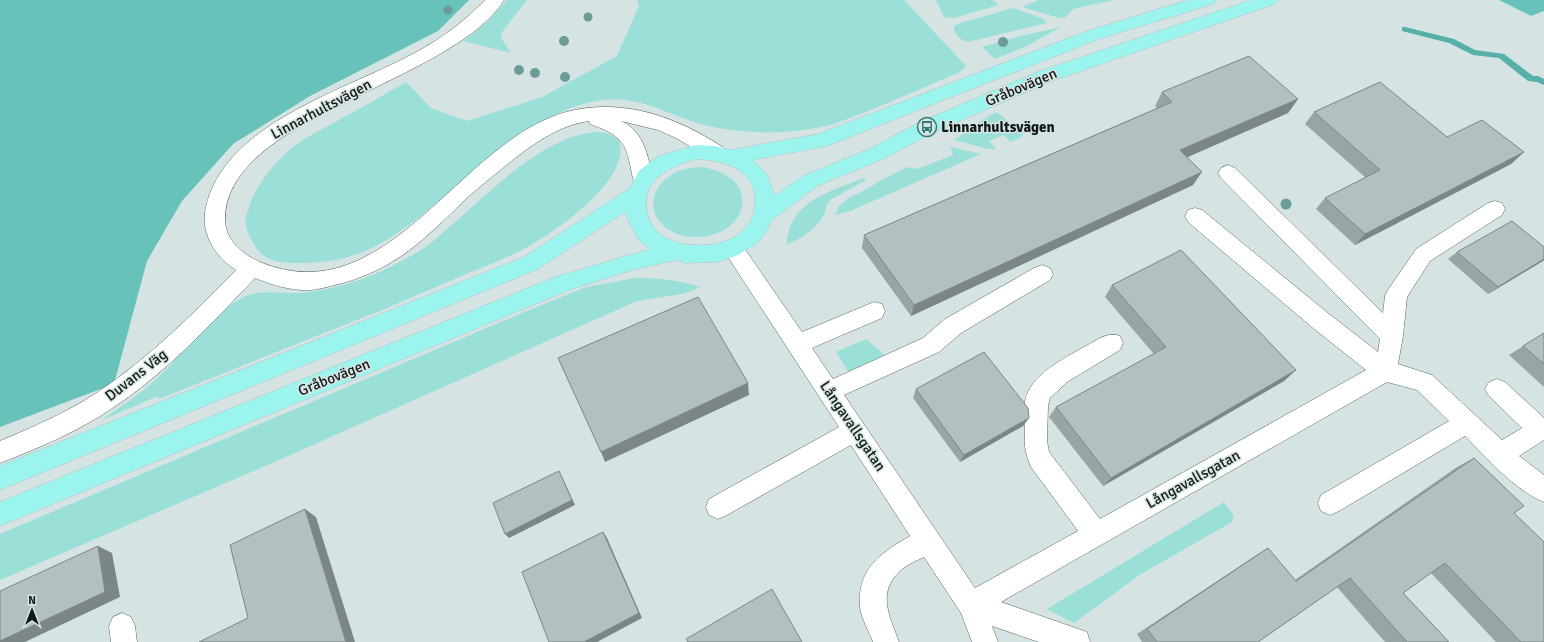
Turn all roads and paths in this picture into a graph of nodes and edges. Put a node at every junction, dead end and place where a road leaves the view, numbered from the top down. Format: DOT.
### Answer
graph roads {
  1 [pos="495,0"];
  2 [pos="1207,0"];
  3 [pos="1269,0"];
  4 [pos="584,115"];
  5 [pos="724,155"];
  6 [pos="1228,172"];
  7 [pos="640,187"];
  8 [pos="1495,209"];
  9 [pos="765,214"];
  10 [pos="1195,216"];
  11 [pos="733,248"];
  12 [pos="673,252"];
  13 [pos="251,268"];
  14 [pos="1042,274"];
  15 [pos="874,311"];
  16 [pos="1392,336"];
  17 [pos="1112,343"];
  18 [pos="798,344"];
  19 [pos="1386,371"];
  20 [pos="1497,389"];
  21 [pos="830,391"];
  22 [pos="1466,423"];
  23 [pos="856,430"];
  24 [pos="0,452"];
  25 [pos="1500,455"];
  26 [pos="0,478"];
  27 [pos="1544,490"];
  28 [pos="1330,503"];
  29 [pos="718,507"];
  30 [pos="0,514"];
  31 [pos="1096,534"];
  32 [pos="928,540"];
  33 [pos="971,605"];
  34 [pos="886,642"];
  35 [pos="985,642"];
  36 [pos="1077,642"];
  1 -- 13 [label="street, Linnarhultsvägen"];
  2 -- 5 [label="main road, Gråbovägen"];
  3 -- 9 [label="main road, Gråbovägen"];
  4 -- 5 [label="street, Linnarhultsvägen"];
  4 -- 7 [label="street"];
  4 -- 13 [label="street, Linnarhultsvägen"];
  5 -- 7 [label="main road, Gråbovägen"];
  5 -- 9 [label="main road, Gråbovägen"];
  6 -- 16 [label="street"];
  7 -- 12 [label="main road, Gråbovägen"];
  7 -- 26 [label="main road, Gråbovägen"];
  8 -- 16 [label="street"];
  9 -- 11 [label="main road, Gråbovägen"];
  10 -- 19 [label="street"];
  11 -- 12 [label="main road, Gråbovägen"];
  11 -- 18 [label="street, Långavallsgatan"];
  12 -- 30 [label="main road, Gråbovägen"];
  13 -- 24 [label="street, Duvans Väg"];
  14 -- 21 [label="street"];
  15 -- 18 [label="street"];
  16 -- 19 [label="street"];
  17 -- 31 [label="street"];
  18 -- 21 [label="street, Långavallsgatan"];
  19 -- 22 [label="street"];
  19 -- 31 [label="street, Långavallsgatan"];
  20 -- 25 [label="street"];
  21 -- 23 [label="street, Långavallsgatan"];
  22 -- 25 [label="street"];
  22 -- 28 [label="street"];
  23 -- 29 [label="street"];
  23 -- 32 [label="street, Långavallsgatan"];
  25 -- 27 [label="street"];
  31 -- 33 [label="street, Långavallsgatan"];
  32 -- 33 [label="street, Långavallsgatan"];
  32 -- 34 [label="street"];
  33 -- 35 [label="street, Långavallsgatan"];
  33 -- 36 [label="street"];
}
